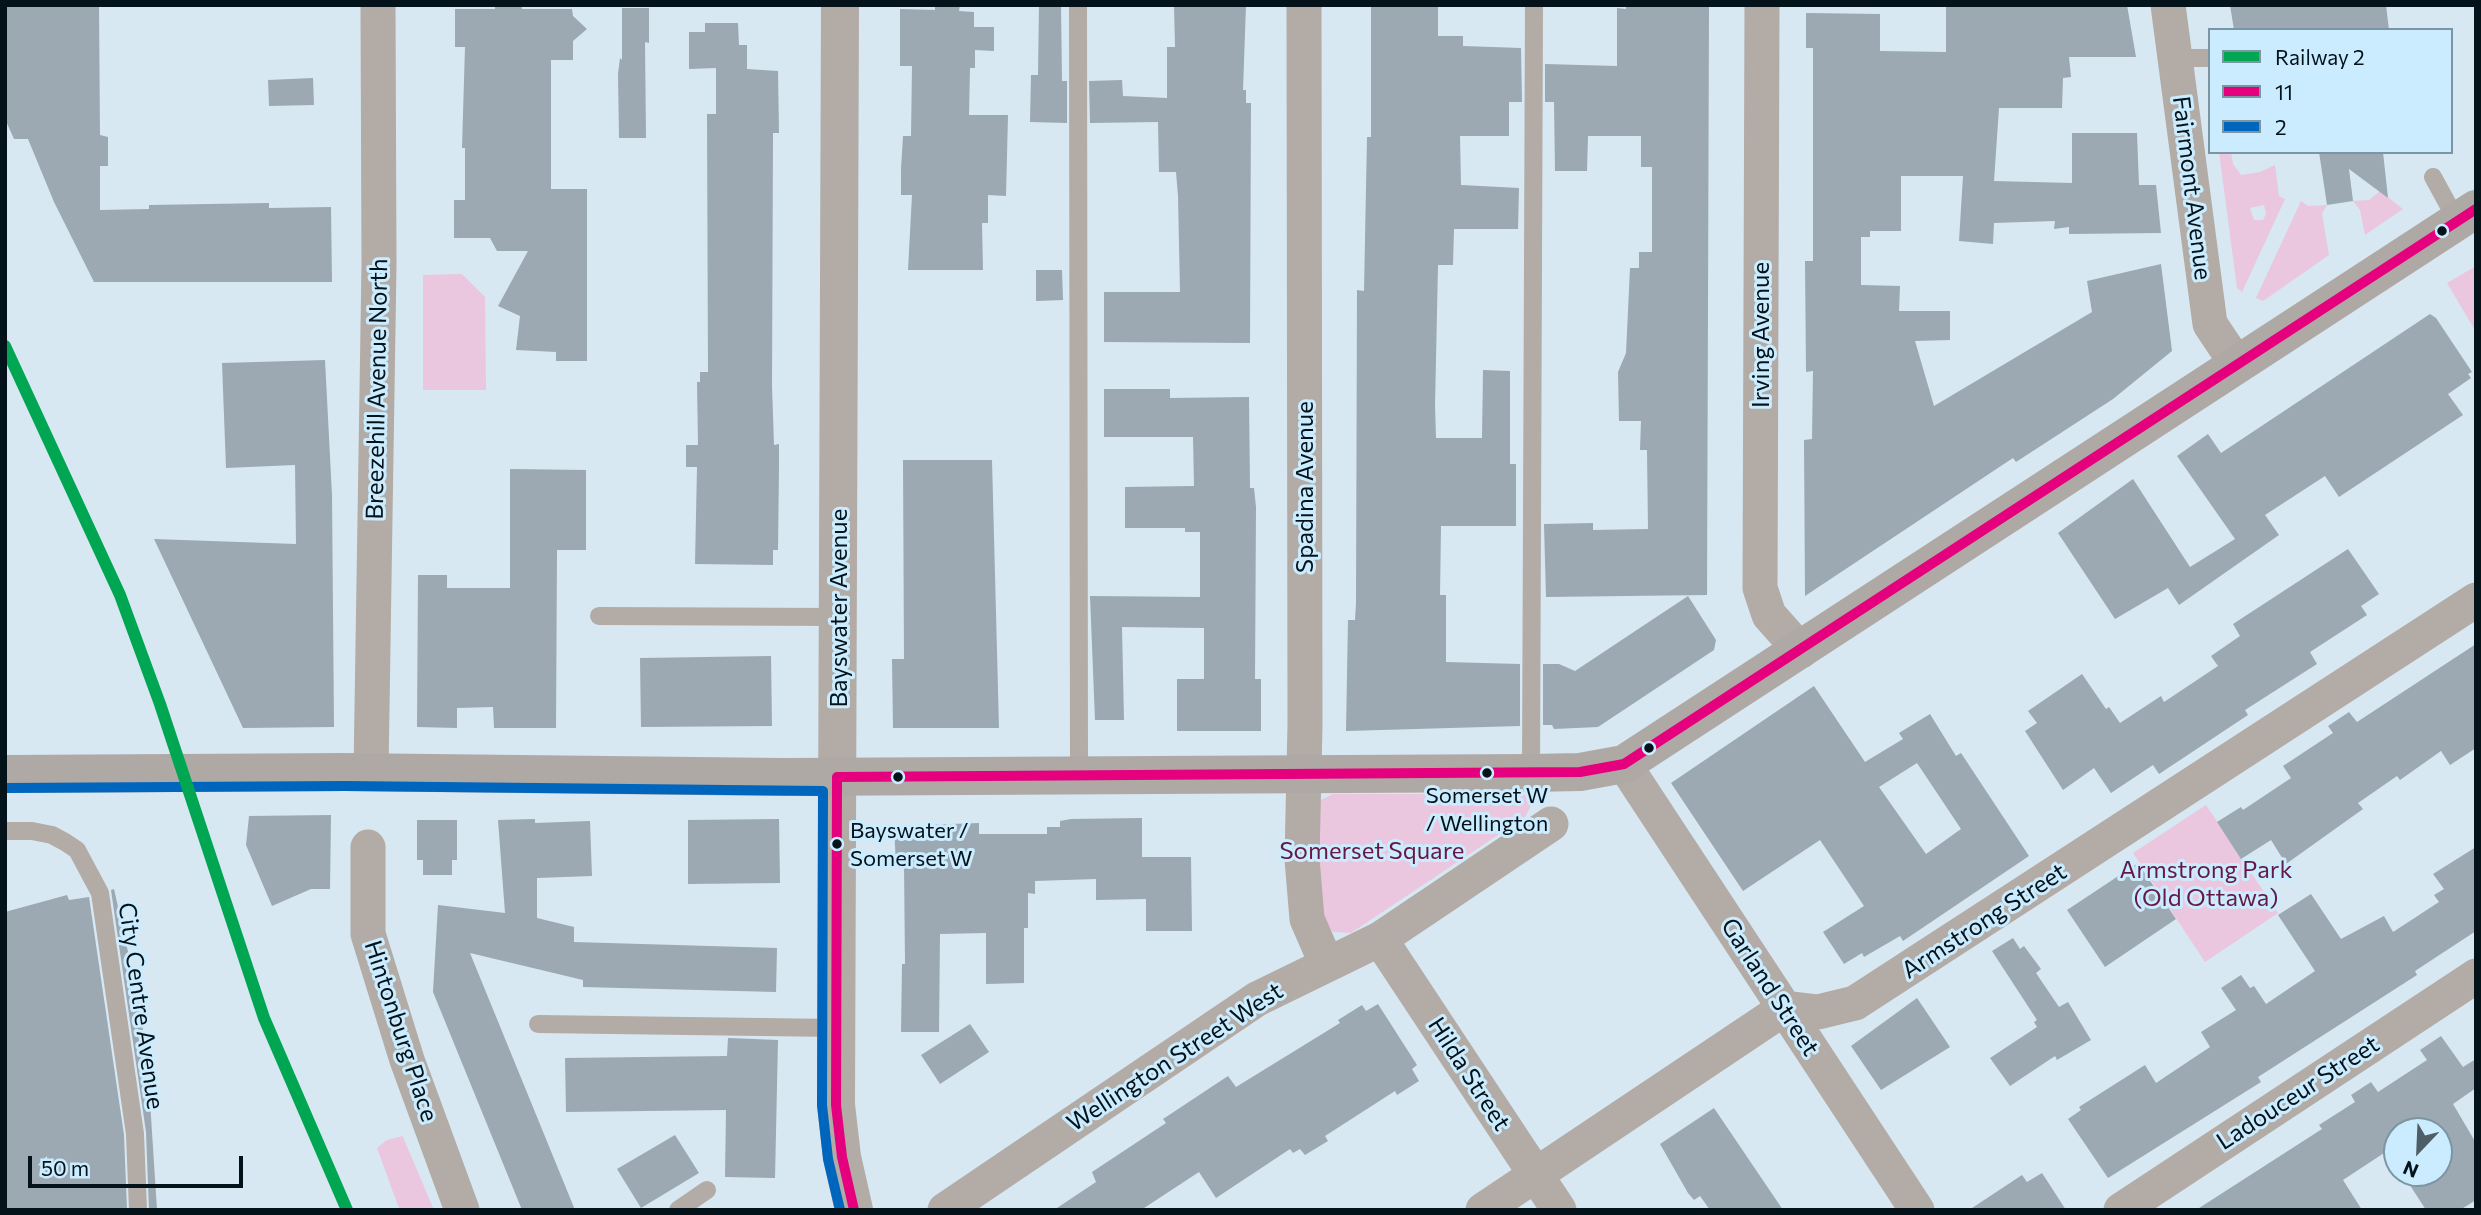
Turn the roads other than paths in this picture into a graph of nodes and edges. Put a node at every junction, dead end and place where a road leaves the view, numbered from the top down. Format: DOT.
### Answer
graph roads {
  1 [pos="378,5"];
  2 [pos="841,5"];
  3 [pos="1078,5"];
  4 [pos="1304,5"];
  5 [pos="1534,5"];
  6 [pos="1762,5"];
  7 [pos="2168,5"];
  8 [pos="2175,58"];
  9 [pos="2208,58"];
  10 [pos="2433,177"];
  11 [pos="2466,215"];
  12 [pos="2236,363"];
  13 [pos="2476,600"];
  14 [pos="599,616"];
  15 [pos="840,617"];
  16 [pos="1801,651"];
  17 [pos="1624,764"];
  18 [pos="372,772"];
  19 [pos="1305,773"];
  20 [pos="1531,773"];
  21 [pos="5,774"];
  22 [pos="1079,776"];
  23 [pos="837,777"];
  24 [pos="1550,824"];
  25 [pos="5,831"];
  26 [pos="368,847"];
  27 [pos="1380,939"];
  28 [pos="1326,965"];
  29 [pos="2476,976"];
  30 [pos="1785,1009"];
  31 [pos="538,1024"];
  32 [pos="836,1028"];
  33 [pos="1535,1175"];
  34 [pos="707,1191"];
  35 [pos="138,1210"];
  36 [pos="462,1210"];
  37 [pos="678,1210"];
  38 [pos="854,1210"];
  39 [pos="945,1210"];
  40 [pos="1483,1210"];
  41 [pos="1559,1210"];
  42 [pos="1917,1210"];
  43 [pos="2121,1210"];
  1 -- 18 [label="street, Breezehill Avenue North"];
  2 -- 15 [label="street, Bayswater Avenue"];
  3 -- 22 [label="lane"];
  4 -- 19 [label="street, Spadina Avenue"];
  5 -- 20 [label="lane"];
  6 -- 16 [label="street, Irving Avenue"];
  7 -- 8 [label="street, Fairmont Avenue"];
  8 -- 9 [label="lane"];
  8 -- 12 [label="street, Fairmont Avenue"];
  10 -- 11 [label="lane"];
  11 -- 12 [label="main road"];
  12 -- 16 [label="main road"];
  13 -- 30 [label="street, Armstrong Street"];
  14 -- 15 [label="lane"];
  15 -- 23 [label="street, Bayswater Avenue"];
  16 -- 17 [label="main road"];
  17 -- 20 [label="main road"];
  17 -- 30 [label="street, Garland Street"];
  18 -- 21 [label="main road"];
  18 -- 23 [label="main road"];
  19 -- 20 [label="main road"];
  19 -- 22 [label="main road"];
  19 -- 28 [label="street, Spadina Avenue"];
  22 -- 23 [label="main road"];
  23 -- 32 [label="street, Bayswater Avenue"];
  24 -- 27 [label="street, Wellington Street West"];
  25 -- 35 [label="lane, City Centre Avenue"];
  26 -- 36 [label="street, Hintonburg Place"];
  27 -- 28 [label="street, Wellington Street West"];
  27 -- 33 [label="street, Hilda Street"];
  28 -- 39 [label="street, Wellington Street West"];
  29 -- 43 [label="street, Ladouceur Street"];
  30 -- 33 [label="street"];
  30 -- 42 [label="street, Garland Street"];
  31 -- 32 [label="lane"];
  32 -- 38 [label="street, Bayswater Avenue"];
  33 -- 40 [label="street"];
  33 -- 41 [label="street, Hilda Street"];
  34 -- 37 [label="lane"];
}
